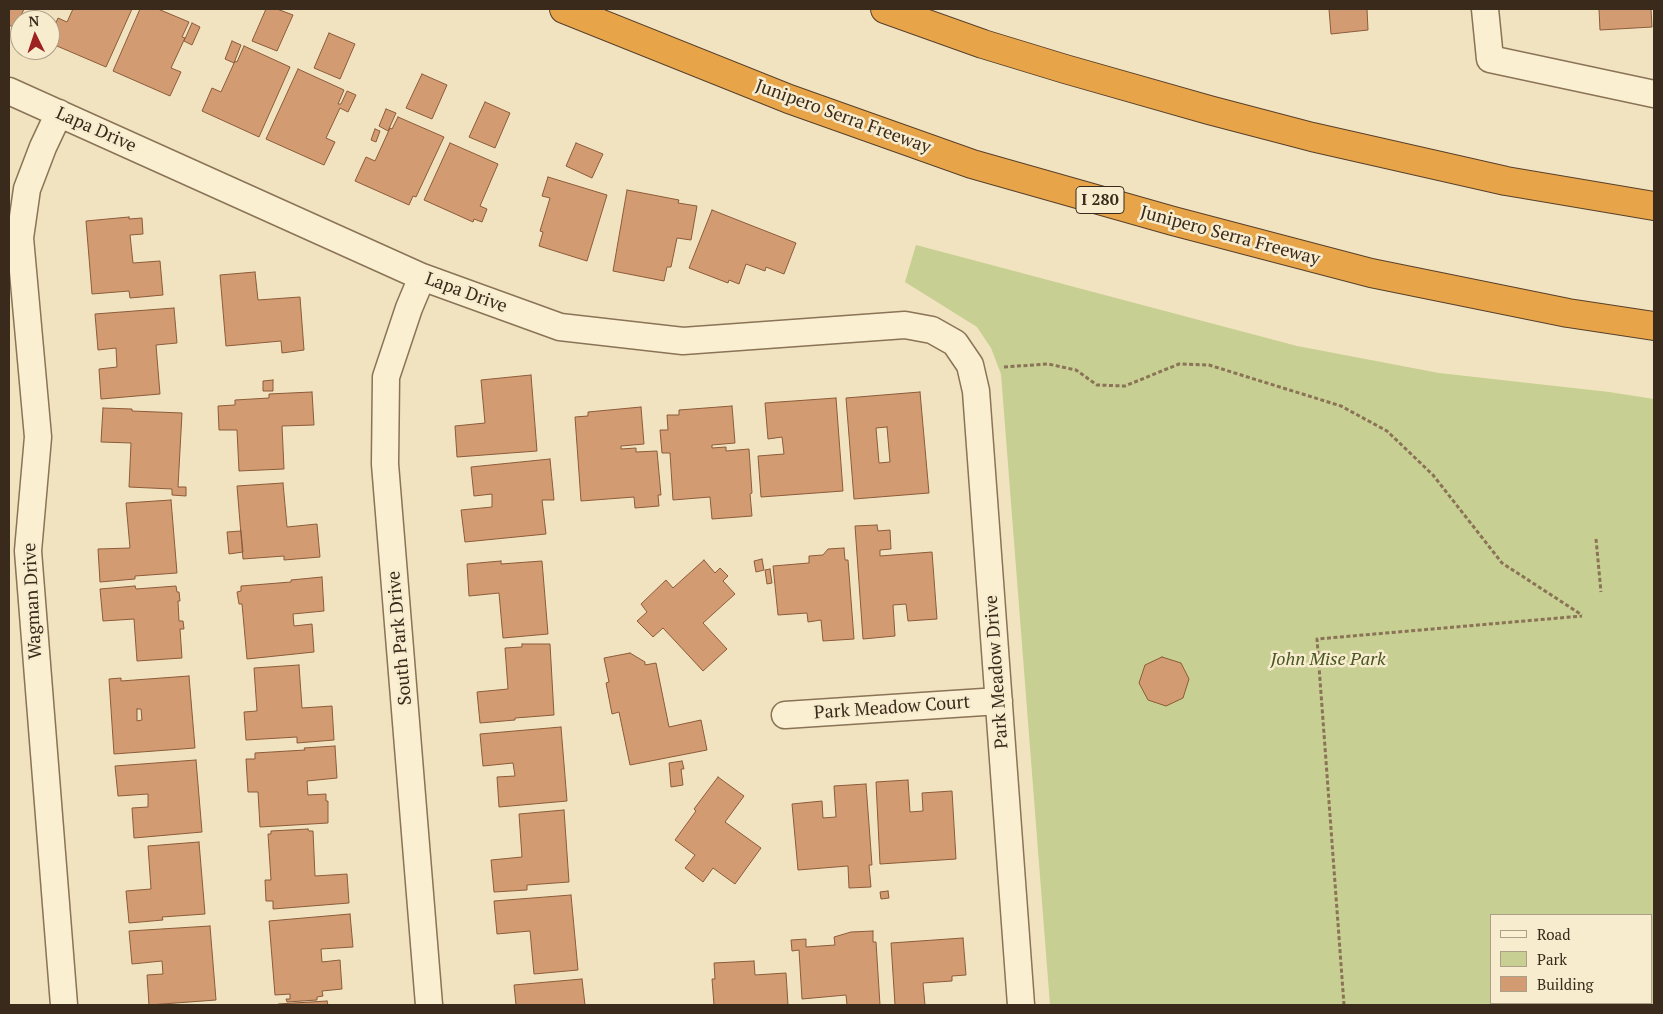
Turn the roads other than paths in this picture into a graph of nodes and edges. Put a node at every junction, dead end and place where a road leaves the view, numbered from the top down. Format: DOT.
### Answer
graph roads {
  1 [pos="564,9"];
  2 [pos="885,9"];
  3 [pos="1485,9"];
  4 [pos="9,91"];
  5 [pos="1654,94"];
  6 [pos="59,113"];
  7 [pos="1654,206"];
  8 [pos="422,277"];
  9 [pos="1654,326"];
  10 [pos="955,343"];
  11 [pos="999,701"];
  12 [pos="785,715"];
  13 [pos="64,1005"];
  14 [pos="430,1005"];
  15 [pos="1021,1005"];
  1 -- 9 [label="highway, Junipero Serra Freeway / I 280"];
  2 -- 7 [label="highway"];
  3 -- 5 [label="street"];
  4 -- 6 [label="street, Lapa Drive"];
  6 -- 8 [label="street, Lapa Drive"];
  6 -- 13 [label="street, Wagman Drive"];
  8 -- 10 [label="street, Lapa Drive"];
  8 -- 14 [label="street, South Park Drive"];
  10 -- 11 [label="street, Park Meadow Drive"];
  11 -- 12 [label="street, Park Meadow Court"];
  11 -- 15 [label="street, Park Meadow Drive"];
}
